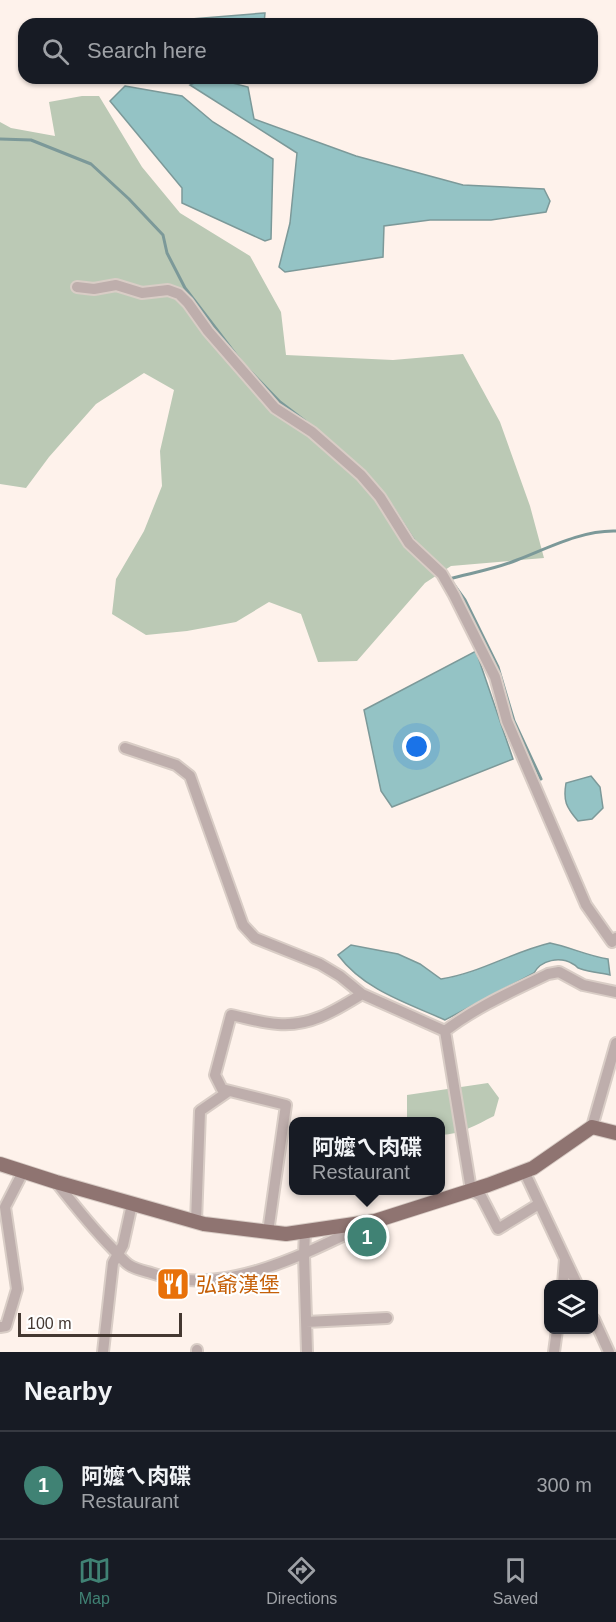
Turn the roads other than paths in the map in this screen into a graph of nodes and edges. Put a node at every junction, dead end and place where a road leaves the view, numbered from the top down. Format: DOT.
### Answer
graph roads {
  1 [pos="77,287"];
  2 [pos="125,747"];
  3 [pos="616,938"];
  4 [pos="616,992"];
  5 [pos="362,994"];
  6 [pos="445,1031"];
  7 [pos="616,1042"];
  8 [pos="229,1091"];
  9 [pos="592,1127"];
  10 [pos="616,1133"];
  11 [pos="0,1164"];
  12 [pos="524,1171"];
  13 [pos="23,1172"];
  14 [pos="56,1182"];
  15 [pos="471,1190"];
  16 [pos="132,1204"];
  17 [pos="539,1204"];
  18 [pos="375,1221"];
  19 [pos="196,1222"];
  20 [pos="305,1231"];
  21 [pos="268,1232"];
  22 [pos="118,1253"];
  23 [pos="304,1255"];
  24 [pos="565,1259"];
  25 [pos="563,1280"];
  26 [pos="575,1280"];
  27 [pos="387,1318"];
  28 [pos="306,1322"];
  29 [pos="0,1327"];
  30 [pos="598,1328"];
  31 [pos="556,1334"];
  32 [pos="103,1352"];
  33 [pos="307,1352"];
  34 [pos="554,1352"];
  35 [pos="609,1352"];
  1 -- 3 [label="street"];
  2 -- 5 [label="street"];
  4 -- 6 [label="street"];
  5 -- 6 [label="street"];
  5 -- 8 [label="street"];
  6 -- 15 [label="street"];
  7 -- 9 [label="street"];
  8 -- 19 [label="street"];
  8 -- 21 [label="street"];
  9 -- 10 [label="main road"];
  9 -- 12 [label="main road"];
  11 -- 13 [label="main road"];
  12 -- 15 [label="main road"];
  12 -- 17 [label="street"];
  13 -- 14 [label="main road"];
  13 -- 29 [label="street"];
  14 -- 16 [label="main road"];
  14 -- 22 [label="street"];
  15 -- 17 [label="street"];
  15 -- 18 [label="main road"];
  16 -- 19 [label="main road"];
  16 -- 22 [label="street"];
  17 -- 24 [label="street"];
  18 -- 20 [label="main road"];
  18 -- 23 [label="street"];
  19 -- 21 [label="main road"];
  20 -- 21 [label="main road"];
  20 -- 23 [label="street"];
  22 -- 23 [label="street"];
  22 -- 32 [label="street"];
  23 -- 28 [label="street"];
  24 -- 25 [label="street"];
  24 -- 26 [label="street"];
  27 -- 28 [label="street"];
  28 -- 33 [label="street"];
  30 -- 35 [label="street"];
  31 -- 34 [label="street"];
}
